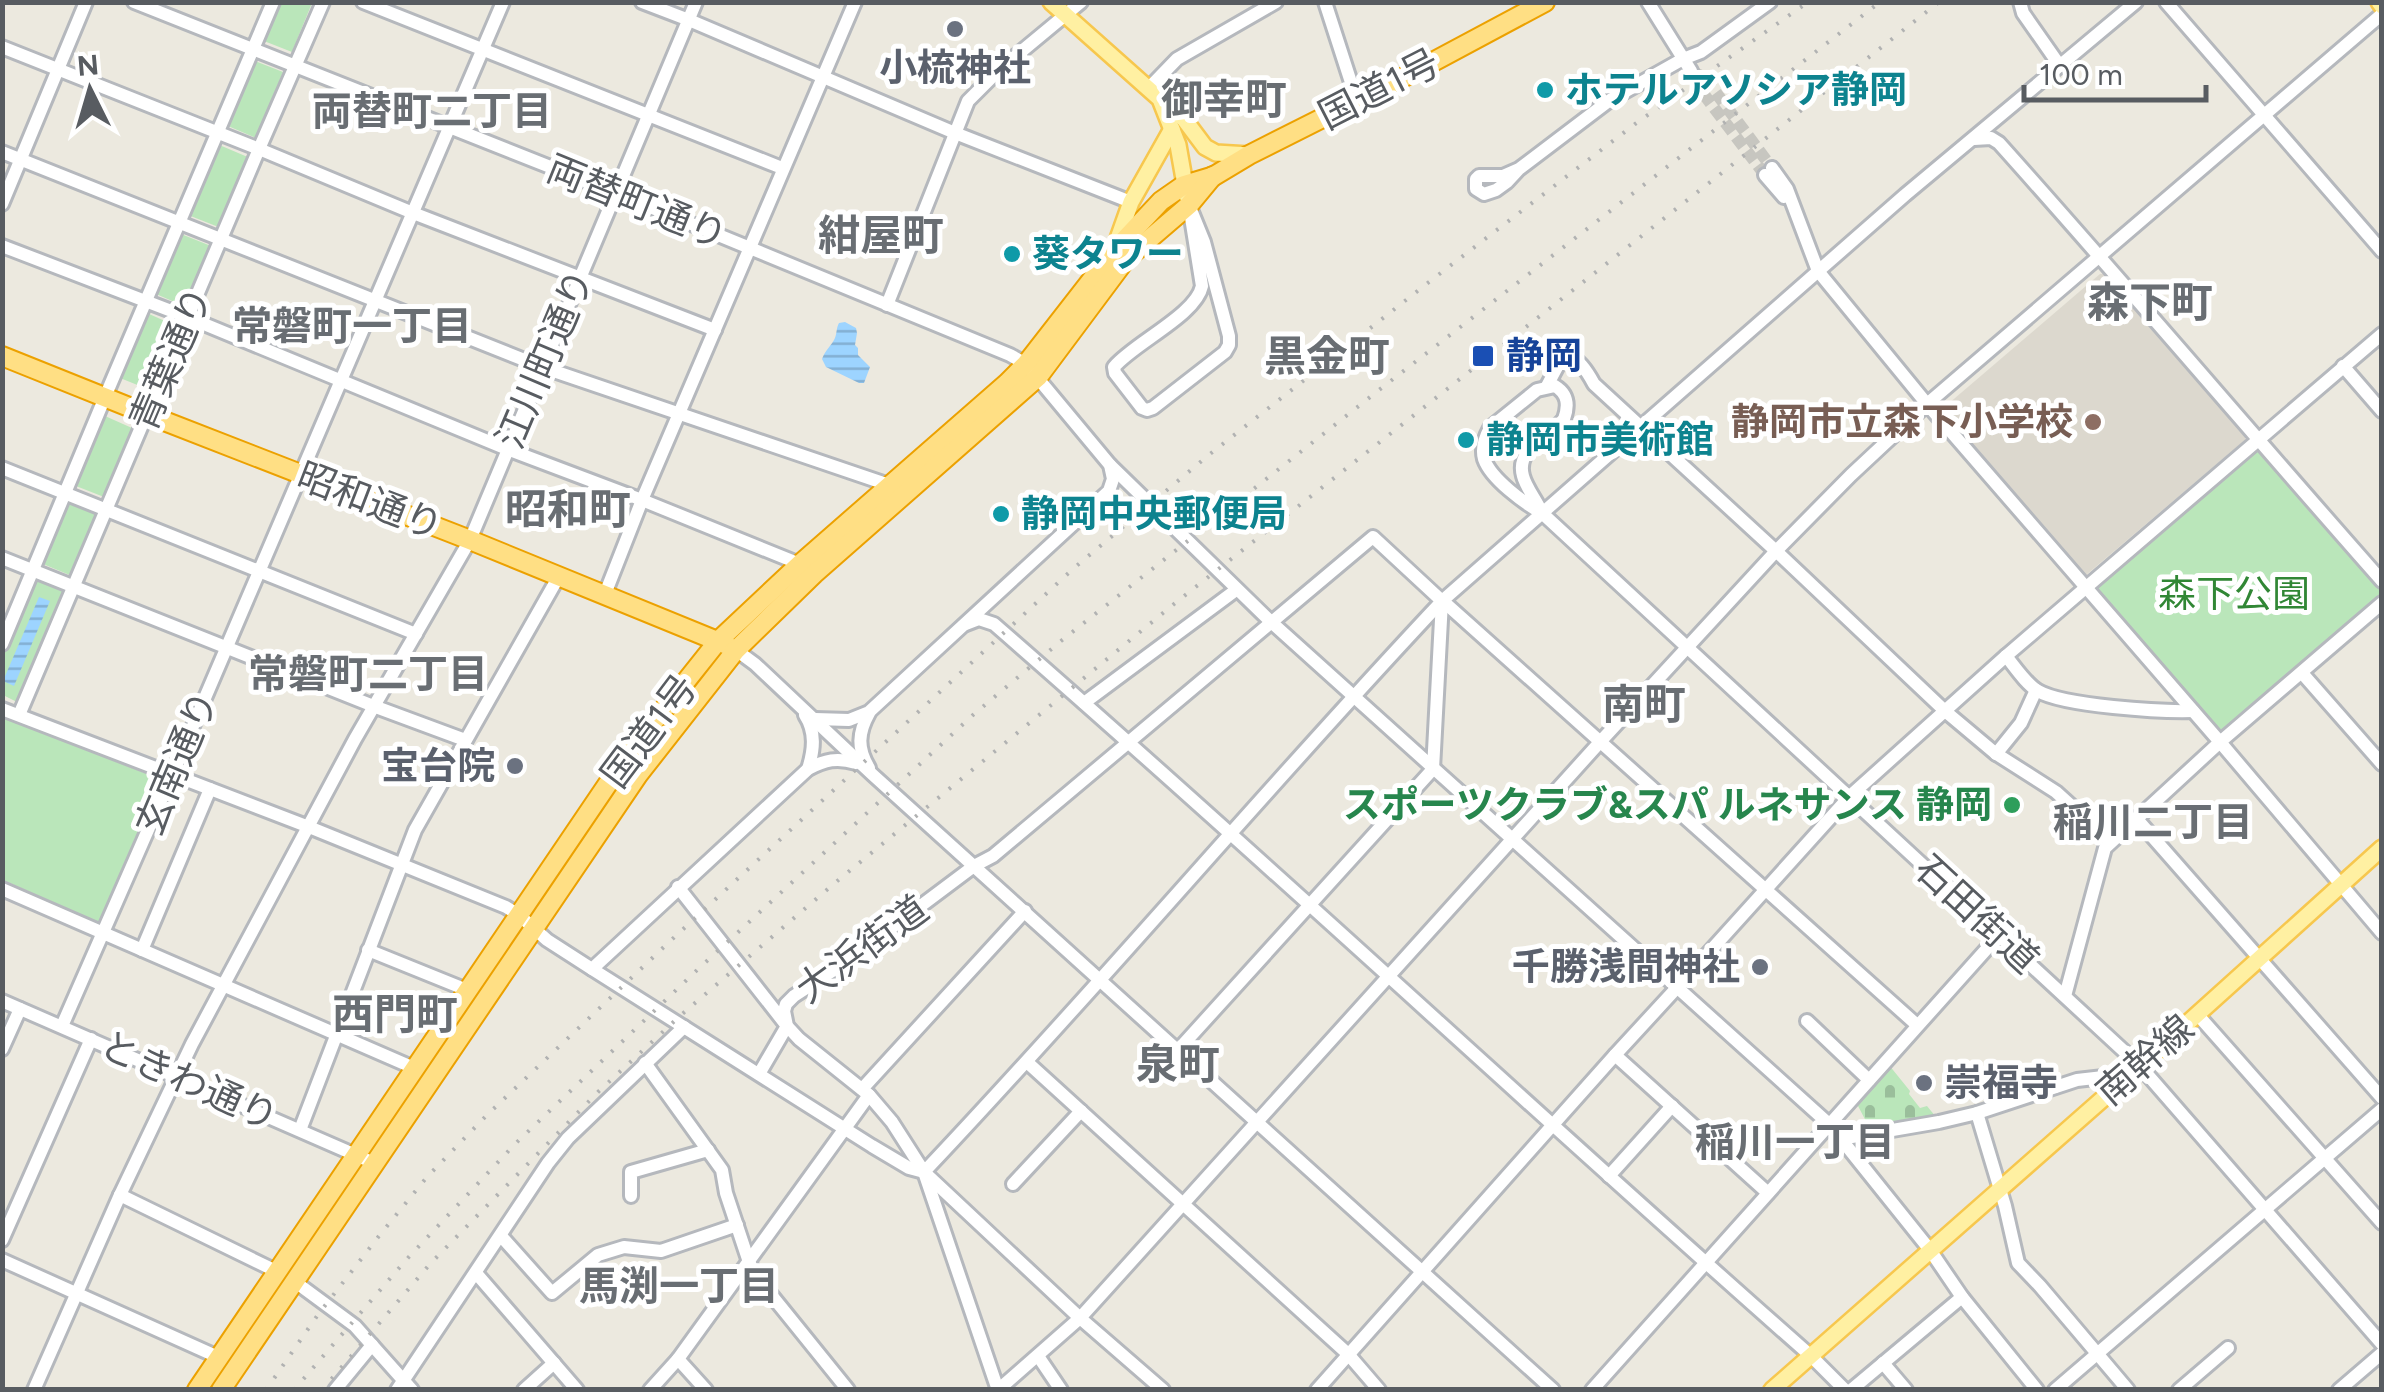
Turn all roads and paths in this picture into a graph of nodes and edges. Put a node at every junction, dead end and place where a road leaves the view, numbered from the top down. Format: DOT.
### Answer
graph roads {
  1 [pos="86,2"];
  2 [pos="134,2"];
  3 [pos="274,2"];
  4 [pos="324,2"];
  5 [pos="363,2"];
  6 [pos="503,2"];
  7 [pos="642,2"];
  8 [pos="696,2"];
  9 [pos="854,2"];
  10 [pos="1051,2"];
  11 [pos="1082,2"];
  12 [pos="1276,2"];
  13 [pos="1326,2"];
  14 [pos="1545,2"];
  15 [pos="1648,2"];
  16 [pos="2020,2"];
  17 [pos="2136,2"];
  18 [pos="2166,2"];
  19 [pos="1769,4"];
  20 [pos="2382,14"];
  21 [pos="1065,15"];
  22 [pos="689,20"];
  23 [pos="2,47"];
  24 [pos="482,48"];
  25 [pos="254,50"];
  26 [pos="1687,65"];
  27 [pos="295,66"];
  28 [pos="2060,66"];
  29 [pos="58,69"];
  30 [pos="823,76"];
  31 [pos="1154,93"];
  32 [pos="1356,102"];
  33 [pos="2265,114"];
  34 [pos="649,115"];
  35 [pos="449,127"];
  36 [pos="1172,128"];
  37 [pos="219,133"];
  38 [pos="956,133"];
  39 [pos="1971,140"];
  40 [pos="259,148"];
  41 [pos="2,152"];
  42 [pos="1249,154"];
  43 [pos="21,160"];
  44 [pos="782,168"];
  45 [pos="1519,170"];
  46 [pos="1768,172"];
  47 [pos="1214,176"];
  48 [pos="1184,185"];
  49 [pos="616,193"];
  50 [pos="1132,202"];
  51 [pos="2,204"];
  52 [pos="1189,205"];
  53 [pos="412,213"];
  54 [pos="180,223"];
  55 [pos="1196,233"];
  56 [pos="221,239"];
  57 [pos="2,246"];
  58 [pos="750,247"];
  59 [pos="1114,251"];
  60 [pos="2382,251"];
  61 [pos="2100,255"];
  62 [pos="1818,271"];
  63 [pos="580,278"];
  64 [pos="375,300"];
  65 [pos="146,301"];
  66 [pos="888,305"];
  67 [pos="187,317"];
  68 [pos="715,330"];
  69 [pos="2382,334"];
  70 [pos="2,356"];
  71 [pos="542,366"];
  72 [pos="2343,366"];
  73 [pos="1032,371"];
  74 [pos="340,381"];
  75 [pos="1547,386"];
  76 [pos="105,397"];
  77 [pos="1927,404"];
  78 [pos="2382,411"];
  79 [pos="680,412"];
  80 [pos="148,414"];
  81 [pos="1642,427"];
  82 [pos="2258,441"];
  83 [pos="506,449"];
  84 [pos="1110,465"];
  85 [pos="2,468"];
  86 [pos="301,475"];
  87 [pos="892,486"];
  88 [pos="66,493"];
  89 [pos="642,500"];
  90 [pos="106,508"];
  91 [pos="1542,513"];
  92 [pos="470,540"];
  93 [pos="1776,551"];
  94 [pos="2,558"];
  95 [pos="800,564"];
  96 [pos="34,571"];
  97 [pos="260,571"];
  98 [pos="559,576"];
  99 [pos="2382,581"];
  100 [pos="74,586"];
  101 [pos="2086,588"];
  102 [pos="1236,590"];
  103 [pos="605,594"];
  104 [pos="994,597"];
  105 [pos="1443,602"];
  106 [pos="2382,603"];
  107 [pos="1270,622"];
  108 [pos="994,624"];
  109 [pos="964,625"];
  110 [pos="416,634"];
  111 [pos="718,640"];
  112 [pos="2,644"];
  113 [pos="226,648"];
  114 [pos="1688,648"];
  115 [pos="736,650"];
  116 [pos="2006,656"];
  117 [pos="2302,673"];
  118 [pos="2036,690"];
  119 [pos="1354,696"];
  120 [pos="1084,702"];
  121 [pos="799,705"];
  122 [pos="376,707"];
  123 [pos="2,709"];
  124 [pos="2194,711"];
  125 [pos="870,712"];
  126 [pos="1944,712"];
  127 [pos="19,715"];
  128 [pos="815,719"];
  129 [pos="465,740"];
  130 [pos="1129,742"];
  131 [pos="1600,742"];
  132 [pos="2220,742"];
  133 [pos="1996,754"];
  134 [pos="2382,764"];
  135 [pos="861,765"];
  136 [pos="1433,769"];
  137 [pos="808,770"];
  138 [pos="172,775"];
  139 [pos="872,775"];
  140 [pos="210,790"];
  141 [pos="1850,796"];
  142 [pos="2136,818"];
  143 [pos="309,827"];
  144 [pos="1230,836"];
  145 [pos="1512,839"];
  146 [pos="2110,842"];
  147 [pos="2382,848"];
  148 [pos="402,866"];
  149 [pos="974,866"];
  150 [pos="2340,886"];
  151 [pos="678,888"];
  152 [pos="1767,889"];
  153 [pos="2,890"];
  154 [pos="1310,905"];
  155 [pos="1024,911"];
  156 [pos="519,915"];
  157 [pos="534,929"];
  158 [pos="103,933"];
  159 [pos="2382,933"];
  160 [pos="2000,934"];
  161 [pos="142,950"];
  162 [pos="368,950"];
  163 [pos="2259,958"];
  164 [pos="592,969"];
  165 [pos="1390,976"];
  166 [pos="1101,980"];
  167 [pos="222,985"];
  168 [pos="1678,987"];
  169 [pos="466,990"];
  170 [pos="2065,996"];
  171 [pos="2,1001"];
  172 [pos="20,1009"];
  173 [pos="2197,1014"];
  174 [pos="1807,1021"];
  175 [pos="1917,1025"];
  176 [pos="62,1026"];
  177 [pos="788,1026"];
  178 [pos="684,1027"];
  179 [pos="336,1035"];
  180 [pos="91,1039"];
  181 [pos="2,1049"];
  182 [pos="1178,1049"];
  183 [pos="1614,1055"];
  184 [pos="1028,1062"];
  185 [pos="645,1063"];
  186 [pos="414,1068"];
  187 [pos="2135,1070"];
  188 [pos="759,1074"];
  189 [pos="176,1075"];
  190 [pos="1869,1080"];
  191 [pos="866,1092"];
  192 [pos="2382,1098"];
  193 [pos="1672,1106"];
  194 [pos="2382,1108"];
  195 [pos="1080,1111"];
  196 [pos="1977,1113"];
  197 [pos="1258,1122"];
  198 [pos="1552,1124"];
  199 [pos="1829,1124"];
  200 [pos="844,1128"];
  201 [pos="300,1130"];
  202 [pos="1840,1138"];
  203 [pos="708,1150"];
  204 [pos="356,1155"];
  205 [pos="2325,1158"];
  206 [pos="374,1163"];
  207 [pos="924,1172"];
  208 [pos="1609,1176"];
  209 [pos="1013,1184"];
  210 [pos="1999,1187"];
  211 [pos="1768,1193"];
  212 [pos="120,1195"];
  213 [pos="631,1196"];
  214 [pos="1184,1206"];
  215 [pos="2265,1208"];
  216 [pos="2382,1224"];
  217 [pos="737,1225"];
  218 [pos="501,1236"];
  219 [pos="2,1240"];
  220 [pos="1930,1250"];
  221 [pos="2,1260"];
  222 [pos="749,1262"];
  223 [pos="1706,1262"];
  224 [pos="1423,1272"];
  225 [pos="476,1273"];
  226 [pos="286,1277"];
  227 [pos="76,1294"];
  228 [pos="1962,1297"];
  229 [pos="1080,1318"];
  230 [pos="2382,1344"];
  231 [pos="372,1345"];
  232 [pos="2228,1348"];
  233 [pos="2382,1353"];
  234 [pos="1348,1354"];
  235 [pos="2098,1354"];
  236 [pos="1038,1356"];
  237 [pos="1810,1356"];
  238 [pos="218,1357"];
  239 [pos="678,1359"];
  240 [pos="1884,1362"];
  241 [pos="554,1363"];
  242 [pos="405,1386"];
  243 [pos="998,1389"];
  244 [pos="34,1390"];
  245 [pos="196,1390"];
  246 [pos="221,1390"];
  247 [pos="336,1390"];
  248 [pos="524,1390"];
  249 [pos="577,1390"];
  250 [pos="650,1390"];
  251 [pos="706,1390"];
  252 [pos="848,1390"];
  253 [pos="1061,1390"];
  254 [pos="1163,1390"];
  255 [pos="1317,1390"];
  256 [pos="1379,1390"];
  257 [pos="1553,1390"];
  258 [pos="1592,1390"];
  259 [pos="1772,1390"];
  260 [pos="1848,1390"];
  261 [pos="1906,1390"];
  262 [pos="2037,1390"];
  263 [pos="2055,1390"];
  264 [pos="2128,1390"];
  265 [pos="2179,1390"];
  266 [pos="2339,1390"];
  1 -- 29 [label="street"];
  2 -- 25 [label="street, 両替町通り"];
  3 -- 25 [label="street, 青葉通り"];
  4 -- 27 [label="street, 青葉通り"];
  5 -- 24 [label="street"];
  6 -- 24 [label="street, 玄南通り"];
  7 -- 22 [label="street"];
  8 -- 22 [label="street, 江川町通り"];
  9 -- 30 [label="street"];
  10 -- 21 [label="main road"];
  11 -- 21 [label="street"];
  12 -- 31 [label="street"];
  13 -- 32 [label="street"];
  14 -- 32 [label="highway, 国道1号"];
  15 -- 26 [label="street"];
  16 -- 28 [label="street"];
  17 -- 28 [label="street"];
  18 -- 33 [label="street"];
  19 -- 26 [label="street"];
  20 -- 33 [label="street"];
  21 -- 31 [label="main road"];
  21 -- 38 [label="street"];
  22 -- 30 [label="street"];
  22 -- 34 [label="street, 江川町通り"];
  23 -- 29 [label="street"];
  24 -- 34 [label="street"];
  24 -- 35 [label="street, 玄南通り"];
  25 -- 27 [label="street, 両替町通り"];
  25 -- 37 [label="street, 青葉通り"];
  26 -- 45 [label="street"];
  27 -- 35 [label="street, 両替町通り"];
  27 -- 40 [label="street, 青葉通り"];
  28 -- 39 [label="street"];
  29 -- 37 [label="street"];
  29 -- 43 [label="street"];
  30 -- 38 [label="street"];
  30 -- 44 [label="street"];
  31 -- 36 [label="main road"];
  31 -- 42 [label="main road"];
  32 -- 42 [label="highway, 国道1号"];
  33 -- 60 [label="street"];
  33 -- 61 [label="street"];
  34 -- 44 [label="street"];
  34 -- 49 [label="street, 江川町通り"];
  35 -- 49 [label="street, 両替町通り"];
  35 -- 53 [label="street, 玄南通り"];
  36 -- 48 [label="main road"];
  36 -- 50 [label="main road"];
  37 -- 40 [label="street"];
  37 -- 54 [label="street, 青葉通り"];
  38 -- 50 [label="street"];
  38 -- 66 [label="street"];
  39 -- 61 [label="street"];
  39 -- 62 [label="street"];
  40 -- 53 [label="street"];
  40 -- 56 [label="street, 青葉通り"];
  41 -- 43 [label="street"];
  42 -- 47 [label="highway, 国道1号"];
  43 -- 51 [label="street"];
  43 -- 54 [label="street"];
  44 -- 58 [label="street"];
  46 -- 62 [label="street"];
  47 -- 48 [label="highway, 国道1号"];
  47 -- 52 [label="highway, 国道1号"];
  48 -- 52 [label="main road"];
  48 -- 59 [label="highway, 国道1号"];
  49 -- 58 [label="street, 両替町通り"];
  49 -- 63 [label="street, 江川町通り"];
  50 -- 59 [label="main road"];
  52 -- 55 [label="street"];
  52 -- 73 [label="highway, 国道1号"];
  53 -- 63 [label="street"];
  53 -- 64 [label="street, 玄南通り"];
  54 -- 56 [label="street"];
  54 -- 65 [label="street, 青葉通り"];
  55 -- 55 [label="street"];
  56 -- 64 [label="street"];
  56 -- 67 [label="street, 青葉通り"];
  57 -- 65 [label="street"];
  58 -- 66 [label="street, 両替町通り"];
  58 -- 68 [label="street"];
  59 -- 73 [label="highway, 国道1号"];
  61 -- 77 [label="street"];
  61 -- 82 [label="street"];
  62 -- 77 [label="street"];
  62 -- 81 [label="street"];
  63 -- 68 [label="street"];
  63 -- 71 [label="street, 江川町通り"];
  64 -- 71 [label="street"];
  64 -- 74 [label="street, 玄南通り"];
  65 -- 67 [label="street"];
  65 -- 76 [label="street, 青葉通り"];
  66 -- 73 [label="street, 両替町通り"];
  67 -- 74 [label="street"];
  67 -- 80 [label="street, 青葉通り"];
  68 -- 79 [label="street"];
  69 -- 72 [label="street"];
  70 -- 76 [label="highway, 昭和通り"];
  71 -- 79 [label="street"];
  71 -- 83 [label="street, 江川町通り"];
  72 -- 78 [label="street"];
  72 -- 82 [label="street"];
  73 -- 84 [label="street"];
  73 -- 87 [label="highway, 国道1号"];
  73 -- 115 [label="highway, 国道1号"];
  74 -- 83 [label="street"];
  74 -- 86 [label="street, 玄南通り"];
  75 -- 81 [label="street, 石田街道"];
  75 -- 91 [label="street"];
  75 -- 91 [label="street, 石田街道"];
  76 -- 80 [label="highway, 昭和通り"];
  76 -- 88 [label="street, 青葉通り"];
  77 -- 93 [label="street"];
  77 -- 101 [label="street"];
  79 -- 87 [label="street"];
  79 -- 89 [label="street"];
  80 -- 86 [label="highway, 昭和通り"];
  80 -- 90 [label="street, 青葉通り"];
  81 -- 91 [label="street"];
  81 -- 93 [label="street"];
  82 -- 99 [label="street"];
  82 -- 101 [label="street"];
  83 -- 89 [label="street"];
  83 -- 92 [label="street, 江川町通り"];
  84 -- 102 [label="street"];
  84 -- 104 [label="street"];
  85 -- 88 [label="street"];
  86 -- 92 [label="highway, 昭和通り"];
  86 -- 97 [label="street, 玄南通り"];
  87 -- 95 [label="highway, 国道1号"];
  88 -- 90 [label="street"];
  88 -- 96 [label="street, 青葉通り"];
  89 -- 95 [label="street"];
  89 -- 103 [label="street"];
  90 -- 97 [label="street"];
  90 -- 100 [label="street, 青葉通り"];
  91 -- 105 [label="street"];
  91 -- 114 [label="street, 石田街道"];
  92 -- 98 [label="highway, 昭和通り"];
  92 -- 110 [label="street, 江川町通り"];
  93 -- 114 [label="street"];
  93 -- 126 [label="street"];
  94 -- 96 [label="street"];
  95 -- 111 [label="highway, 国道1号"];
  96 -- 100 [label="street"];
  96 -- 112 [label="street, 青葉通り"];
  97 -- 110 [label="street"];
  97 -- 113 [label="street, 玄南通り"];
  98 -- 103 [label="highway, 昭和通り"];
  98 -- 129 [label="street"];
  100 -- 113 [label="street"];
  100 -- 127 [label="street, 青葉通り"];
  101 -- 116 [label="street"];
  101 -- 124 [label="street"];
  102 -- 107 [label="street"];
  102 -- 120 [label="street"];
  103 -- 111 [label="highway, 昭和通り"];
  104 -- 108 [label="street"];
  104 -- 109 [label="street"];
  105 -- 107 [label="street, 大浜街道"];
  105 -- 119 [label="street"];
  105 -- 131 [label="street"];
  105 -- 136 [label="street"];
  106 -- 117 [label="street"];
  107 -- 119 [label="street"];
  107 -- 130 [label="street, 大浜街道"];
  108 -- 109 [label="street"];
  108 -- 120 [label="street"];
  109 -- 125 [label="street"];
  110 -- 122 [label="street, 江川町通り"];
  111 -- 115 [label="highway, 昭和通り"];
  111 -- 156 [label="highway, 国道1号"];
  113 -- 122 [label="street"];
  113 -- 138 [label="street, 玄南通り"];
  114 -- 131 [label="street"];
  114 -- 141 [label="street, 石田街道"];
  115 -- 121 [label="street"];
  115 -- 157 [label="highway, 国道1号"];
  116 -- 118 [label="street"];
  116 -- 126 [label="street"];
  117 -- 132 [label="street"];
  117 -- 134 [label="street"];
  118 -- 124 [label="street"];
  118 -- 133 [label="street"];
  119 -- 136 [label="street"];
  119 -- 144 [label="street"];
  120 -- 130 [label="street"];
  121 -- 128 [label="street"];
  121 -- 137 [label="street"];
  122 -- 129 [label="street"];
  122 -- 143 [label="street, 江川町通り"];
  123 -- 127 [label="street"];
  124 -- 132 [label="street"];
  125 -- 128 [label="street"];
  125 -- 139 [label="street"];
  126 -- 133 [label="street"];
  126 -- 141 [label="street"];
  127 -- 138 [label="street"];
  128 -- 135 [label="street"];
  129 -- 148 [label="street"];
  130 -- 144 [label="street"];
  130 -- 149 [label="street, 大浜街道"];
  131 -- 145 [label="street"];
  131 -- 152 [label="street"];
  132 -- 142 [label="street"];
  132 -- 150 [label="street"];
  133 -- 146 [label="street"];
  135 -- 137 [label="street"];
  135 -- 139 [label="street"];
  136 -- 145 [label="street"];
  136 -- 154 [label="street"];
  137 -- 151 [label="street"];
  138 -- 140 [label="street"];
  138 -- 158 [label="street, 玄南通り"];
  139 -- 149 [label="street"];
  140 -- 143 [label="street"];
  140 -- 161 [label="street"];
  141 -- 152 [label="street"];
  141 -- 160 [label="street, 石田街道"];
  142 -- 146 [label="street"];
  142 -- 163 [label="street"];
  143 -- 148 [label="street"];
  143 -- 167 [label="street, 江川町通り"];
  144 -- 154 [label="street"];
  144 -- 166 [label="street"];
  145 -- 165 [label="street"];
  145 -- 168 [label="street"];
  146 -- 170 [label="street"];
  147 -- 150 [label="main road, 南幹線"];
  148 -- 156 [label="street"];
  148 -- 162 [label="street"];
  149 -- 155 [label="street"];
  149 -- 177 [label="street, 大浜街道"];
  150 -- 159 [label="street"];
  150 -- 163 [label="main road, 南幹線"];
  151 -- 164 [label="street"];
  151 -- 177 [label="street"];
  152 -- 168 [label="street"];
  152 -- 175 [label="street"];
  153 -- 158 [label="street"];
  154 -- 165 [label="street"];
  154 -- 182 [label="street"];
  155 -- 166 [label="street"];
  155 -- 191 [label="street"];
  156 -- 157 [label="street"];
  156 -- 169 [label="highway, 国道1号"];
  157 -- 164 [label="street"];
  157 -- 206 [label="highway, 国道1号"];
  158 -- 161 [label="street"];
  158 -- 176 [label="street, 玄南通り"];
  160 -- 170 [label="street, 石田街道"];
  160 -- 175 [label="street"];
  161 -- 167 [label="street"];
  162 -- 169 [label="street"];
  162 -- 179 [label="street"];
  163 -- 173 [label="main road, 南幹線"];
  163 -- 192 [label="street"];
  164 -- 178 [label="street"];
  165 -- 197 [label="street"];
  165 -- 198 [label="street"];
  166 -- 182 [label="street"];
  166 -- 184 [label="street"];
  167 -- 179 [label="street"];
  167 -- 189 [label="street, 江川町通り"];
  168 -- 183 [label="street"];
  168 -- 199 [label="street"];
  169 -- 186 [label="highway, 国道1号"];
  170 -- 187 [label="street, 石田街道"];
  171 -- 172 [label="street, ときわ通り"];
  172 -- 176 [label="street, ときわ通り"];
  172 -- 181 [label="street"];
  173 -- 187 [label="main road, 南幹線"];
  173 -- 205 [label="street"];
  174 -- 190 [label="street"];
  175 -- 190 [label="street"];
  176 -- 180 [label="street, ときわ通り"];
  177 -- 188 [label="street"];
  177 -- 191 [label="street, 大浜街道"];
  178 -- 185 [label="street"];
  178 -- 188 [label="street"];
  179 -- 186 [label="street"];
  179 -- 201 [label="street"];
  180 -- 189 [label="street, ときわ通り"];
  180 -- 219 [label="street"];
  182 -- 197 [label="street"];
  183 -- 193 [label="street"];
  183 -- 198 [label="street"];
  184 -- 195 [label="street"];
  184 -- 207 [label="street"];
  185 -- 203 [label="street"];
  185 -- 218 [label="street"];
  186 -- 204 [label="highway, 国道1号"];
  187 -- 196 [label="street"];
  187 -- 210 [label="main road, 南幹線"];
  187 -- 215 [label="street, 石田街道"];
  188 -- 200 [label="street"];
  189 -- 201 [label="street, ときわ通り"];
  189 -- 212 [label="street, 江川町通り"];
  190 -- 199 [label="street"];
  191 -- 200 [label="street"];
  191 -- 207 [label="street, 大浜街道"];
  193 -- 208 [label="street"];
  193 -- 211 [label="street"];
  194 -- 205 [label="street"];
  195 -- 209 [label="street"];
  195 -- 214 [label="street"];
  196 -- 202 [label="street"];
  196 -- 210 [label="street"];
  197 -- 214 [label="street"];
  197 -- 224 [label="street"];
  198 -- 208 [label="street"];
  198 -- 224 [label="street"];
  199 -- 202 [label="street"];
  199 -- 211 [label="street"];
  200 -- 207 [label="street"];
  200 -- 222 [label="street"];
  201 -- 204 [label="street, ときわ通り"];
  202 -- 220 [label="street"];
  203 -- 213 [label="street"];
  203 -- 217 [label="street"];
  204 -- 206 [label="street, ときわ通り"];
  204 -- 226 [label="highway, 国道1号"];
  205 -- 215 [label="street"];
  205 -- 216 [label="street"];
  206 -- 226 [label="highway, 国道1号"];
  207 -- 229 [label="street, 大浜街道"];
  207 -- 243 [label="street, 大浜街道"];
  208 -- 223 [label="street"];
  210 -- 220 [label="main road, 南幹線"];
  210 -- 235 [label="street"];
  211 -- 223 [label="street"];
  212 -- 226 [label="street"];
  212 -- 227 [label="street, 江川町通り"];
  214 -- 229 [label="street"];
  214 -- 234 [label="street"];
  215 -- 230 [label="street, 石田街道"];
  215 -- 235 [label="street"];
  217 -- 218 [label="street"];
  217 -- 222 [label="street"];
  218 -- 225 [label="street"];
  220 -- 228 [label="street"];
  220 -- 237 [label="main road, 南幹線"];
  221 -- 227 [label="street"];
  222 -- 239 [label="street"];
  222 -- 252 [label="street"];
  223 -- 237 [label="street"];
  223 -- 258 [label="street"];
  224 -- 234 [label="street"];
  224 -- 257 [label="street"];
  225 -- 241 [label="street"];
  225 -- 242 [label="street"];
  226 -- 231 [label="street"];
  226 -- 238 [label="highway, 国道1号"];
  226 -- 246 [label="highway, 国道1号"];
  227 -- 238 [label="street"];
  227 -- 244 [label="street, 江川町通り"];
  228 -- 240 [label="street"];
  228 -- 262 [label="street"];
  229 -- 236 [label="street"];
  229 -- 254 [label="street, 大浜街道"];
  231 -- 242 [label="street"];
  231 -- 247 [label="street"];
  232 -- 265 [label="street"];
  233 -- 266 [label="street"];
  234 -- 255 [label="street"];
  234 -- 256 [label="street"];
  235 -- 263 [label="street"];
  235 -- 264 [label="street"];
  236 -- 243 [label="street"];
  236 -- 253 [label="street"];
  237 -- 259 [label="main road, 南幹線"];
  237 -- 260 [label="street"];
  238 -- 245 [label="highway, 国道1号"];
  239 -- 250 [label="street"];
  239 -- 251 [label="street"];
  240 -- 260 [label="street"];
  240 -- 261 [label="street"];
  241 -- 248 [label="street"];
  241 -- 249 [label="street"];
}
